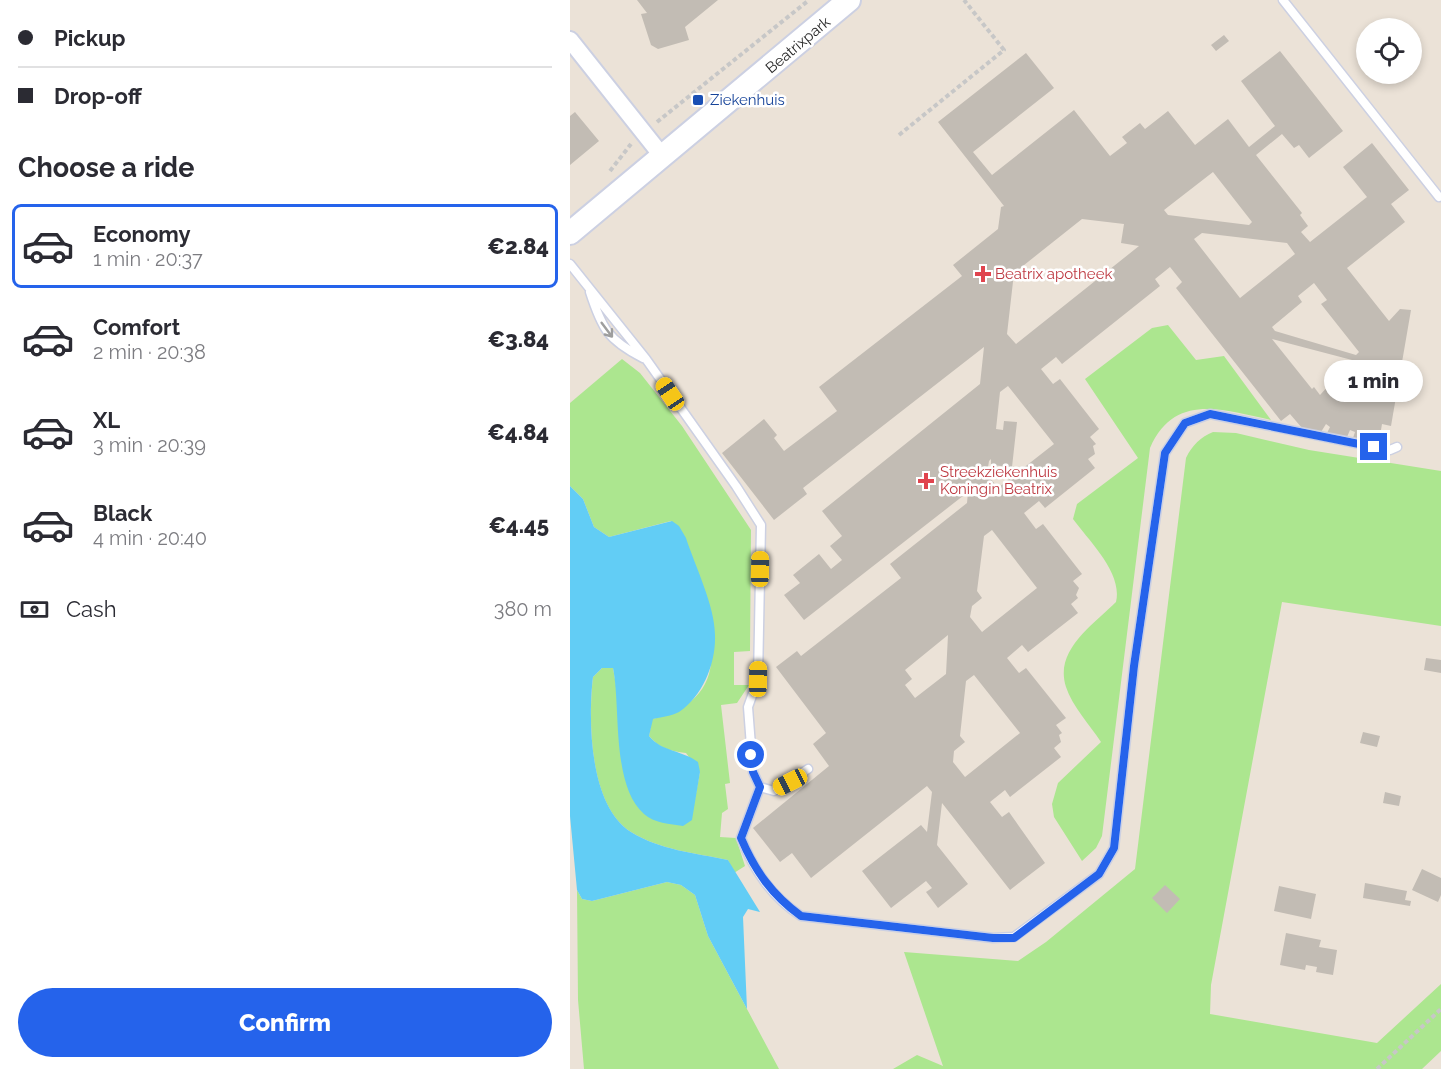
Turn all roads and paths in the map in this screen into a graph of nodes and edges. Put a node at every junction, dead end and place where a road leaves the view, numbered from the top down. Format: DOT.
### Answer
graph roads {
  1 [pos="809,0"];
  2 [pos="849,0"];
  3 [pos="964,0"];
  4 [pos="1283,0"];
  5 [pos="570,40"];
  6 [pos="644,133"];
  7 [pos="899,135"];
  8 [pos="663,157"];
  9 [pos="608,173"];
  10 [pos="1439,197"];
  11 [pos="570,233"];
  12 [pos="570,264"];
  13 [pos="588,286"];
  14 [pos="646,359"];
  15 [pos="1397,447"];
  16 [pos="808,769"];
  17 [pos="760,787"];
  18 [pos="1441,1009"];
  19 [pos="1377,1069"];
  1 -- 6 [label="path, Beatrixpark"];
  2 -- 8 [label="street, Beatrixpark"];
  3 -- 7 [label="path"];
  4 -- 10 [label="lane"];
  5 -- 6 [label="street"];
  6 -- 8 [label="street"];
  6 -- 9 [label="path, Beatrixpark"];
  8 -- 11 [label="street, Beatrixpark"];
  12 -- 13 [label="lane"];
  13 -- 14 [label="lane"];
  13 -- 14 [label="lane, one-way"];
  14 -- 17 [label="lane"];
  15 -- 17 [label="lane"];
  16 -- 17 [label="lane"];
  18 -- 19 [label="path"];
}
